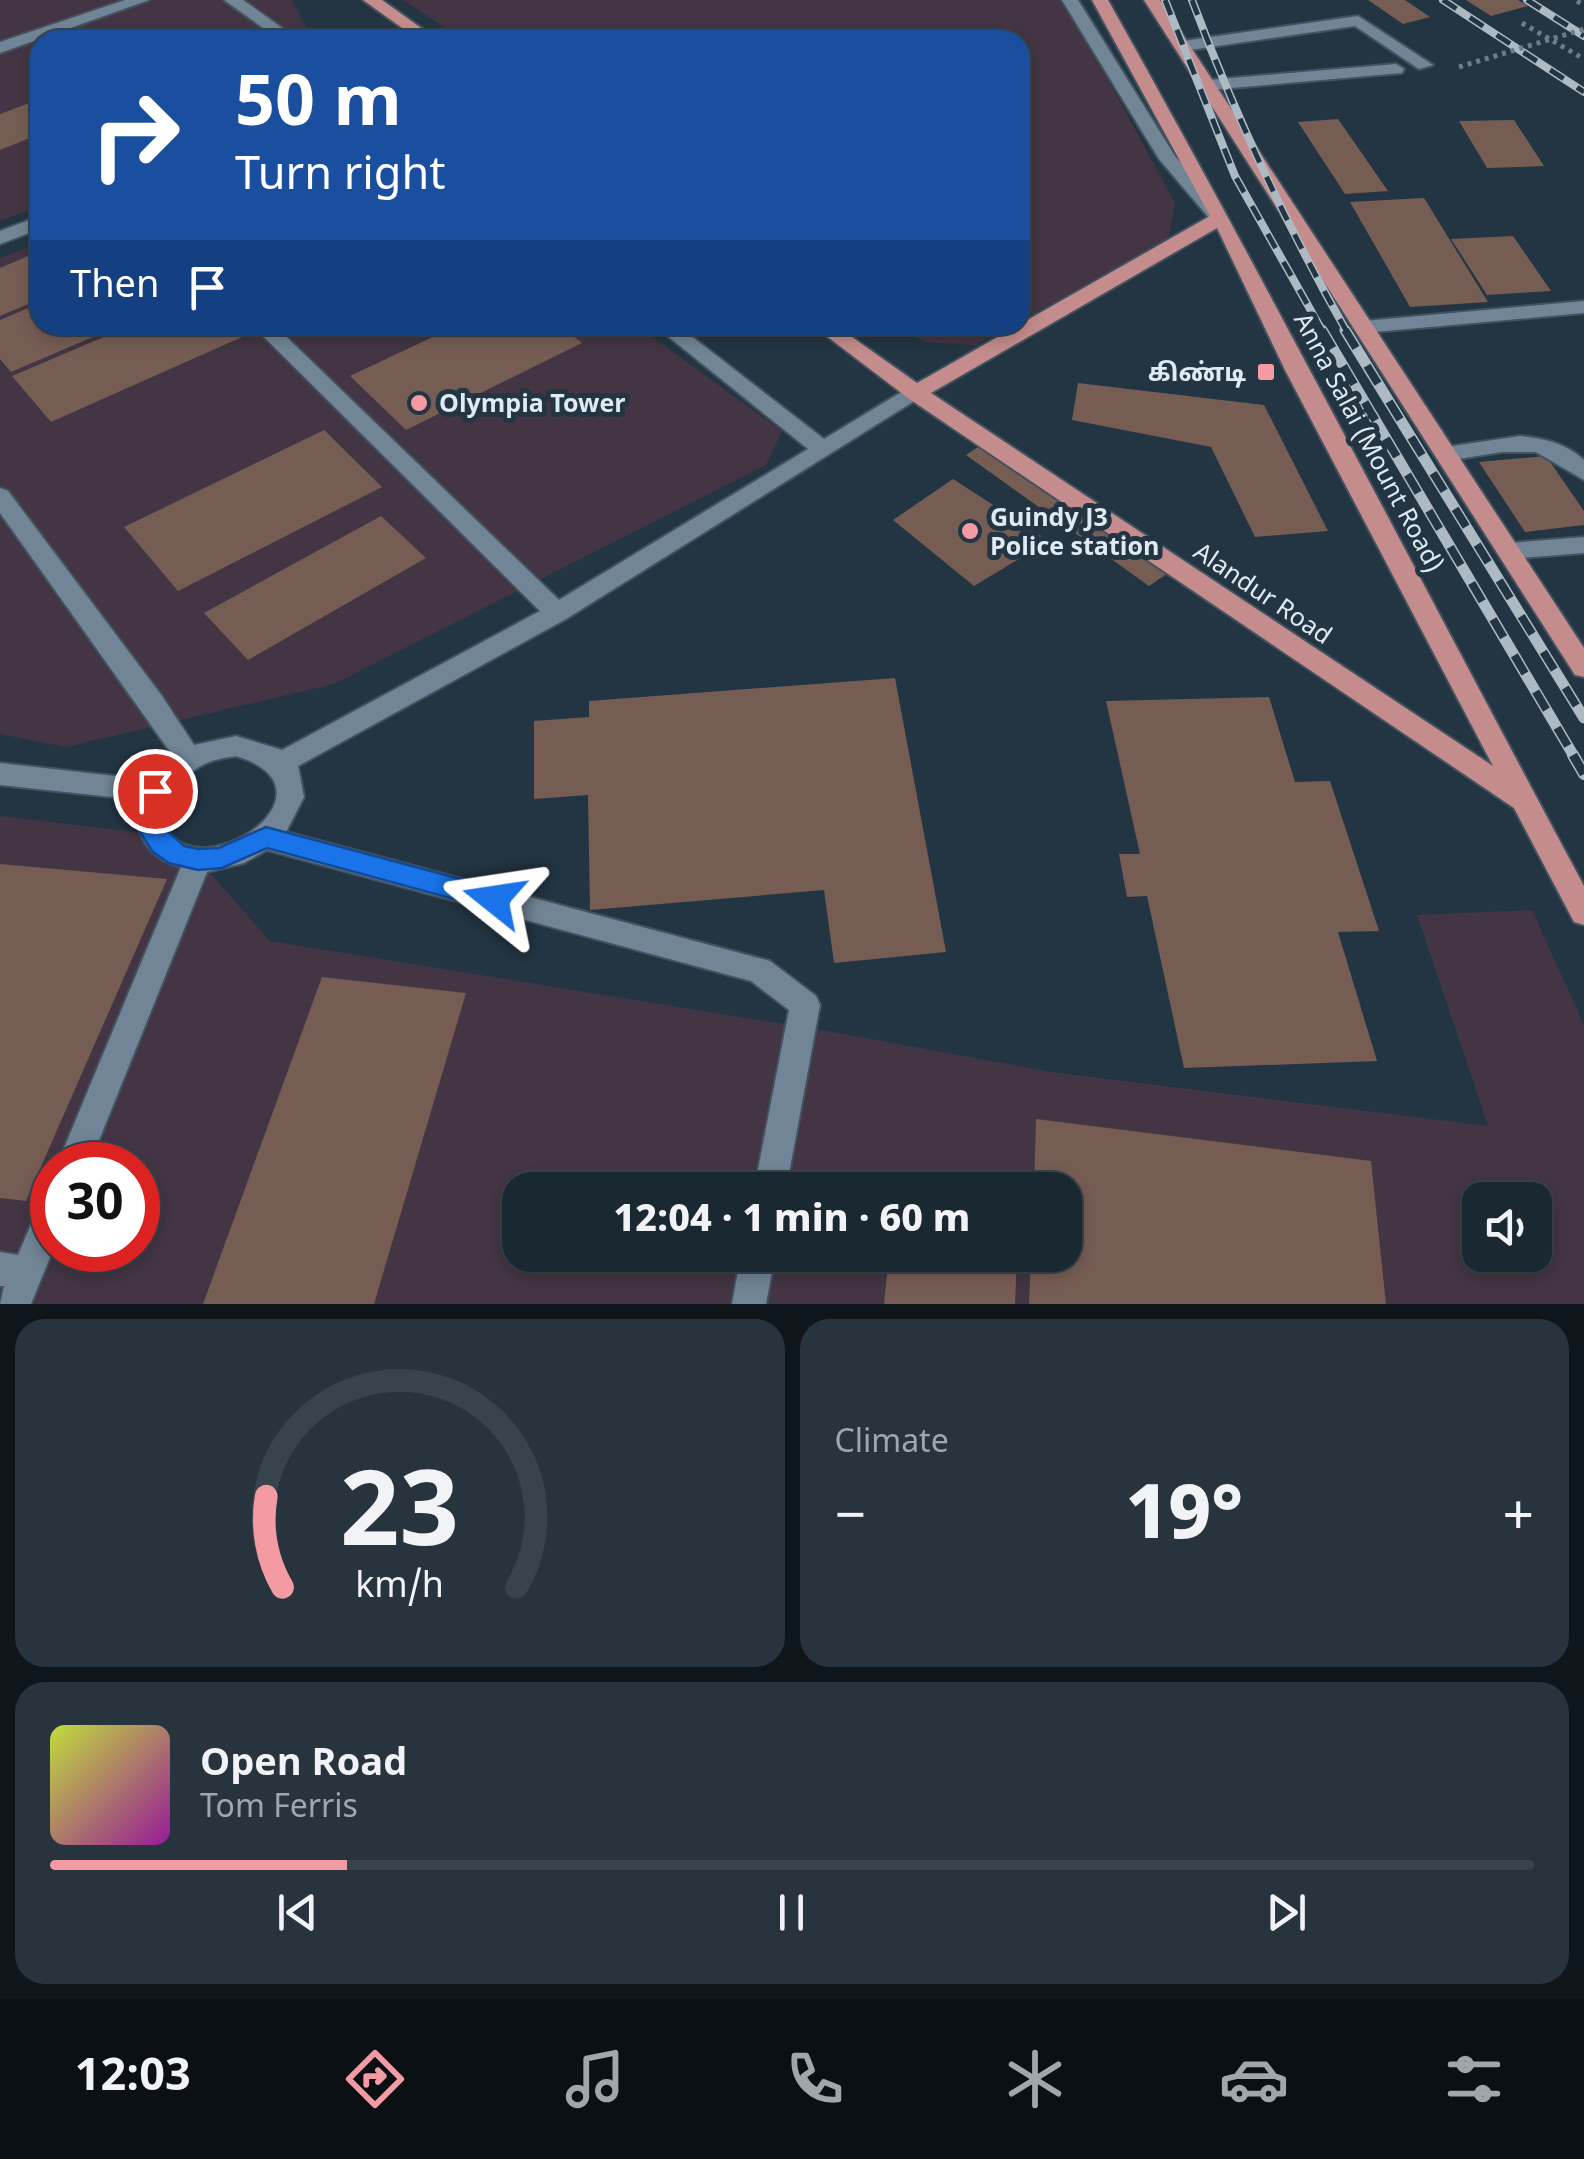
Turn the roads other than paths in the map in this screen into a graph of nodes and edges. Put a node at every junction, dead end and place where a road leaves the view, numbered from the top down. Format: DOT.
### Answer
graph roads {
  1 [pos="141,0"];
  2 [pos="232,0"];
  3 [pos="371,0"];
  4 [pos="1070,0"];
  5 [pos="1100,0"];
  6 [pos="1152,0"];
  7 [pos="53,30"];
  8 [pos="276,30"];
  9 [pos="415,30"];
  10 [pos="30,38"];
  11 [pos="1183,46"];
  12 [pos="0,48"];
  13 [pos="1425,65"];
  14 [pos="1396,70"];
  15 [pos="1208,84"];
  16 [pos="1220,218"];
  17 [pos="30,226"];
  18 [pos="0,238"];
  19 [pos="1584,307"];
  20 [pos="1030,327"];
  21 [pos="1364,328"];
  22 [pos="272,335"];
  23 [pos="677,335"];
  24 [pos="836,335"];
  25 [pos="1017,335"];
  26 [pos="916,393"];
  27 [pos="821,448"];
  28 [pos="1446,454"];
  29 [pos="1584,472"];
  30 [pos="0,496"];
  31 [pos="1584,544"];
  32 [pos="1509,551"];
  33 [pos="558,612"];
  34 [pos="1577,645"];
  35 [pos="1584,668"];
  36 [pos="189,759"];
  37 [pos="281,763"];
  38 [pos="0,774"];
  39 [pos="155,791"];
  40 [pos="1526,802"];
  41 [pos="266,838"];
  42 [pos="198,860"];
  43 [pos="1584,914"];
  44 [pos="82,1142"];
  45 [pos="773,1172"];
  46 [pos="30,1247"];
  47 [pos="14,1271"];
  48 [pos="755,1272"];
  49 [pos="14,1304"];
  50 [pos="748,1304"];
  1 -- 7 [label="street"];
  2 -- 8 [label="street"];
  3 -- 9 [label="main road"];
  4 -- 16 [label="street"];
  5 -- 16 [label="main road, Anna Salai (Mount Road)"];
  6 -- 11 [label="main road, Anna Salai (Mount Road)"];
  10 -- 12 [label="street"];
  11 -- 13 [label="street"];
  11 -- 15 [label="main road, Anna Salai (Mount Road)"];
  14 -- 15 [label="street"];
  15 -- 21 [label="main road, Anna Salai (Mount Road)"];
  16 -- 20 [label="main road"];
  16 -- 40 [label="main road, Anna Salai (Mount Road)"];
  17 -- 18 [label="street"];
  19 -- 21 [label="street"];
  21 -- 28 [label="main road, Anna Salai (Mount Road)"];
  22 -- 33 [label="street"];
  23 -- 27 [label="street"];
  24 -- 26 [label="main road, Alandur Road"];
  25 -- 26 [label="main road"];
  26 -- 27 [label="street"];
  26 -- 40 [label="main road, Alandur Road"];
  27 -- 33 [label="street"];
  28 -- 29 [label="street"];
  28 -- 32 [label="main road, Anna Salai (Mount Road)"];
  30 -- 36 [label="street"];
  31 -- 32 [label="street"];
  32 -- 34 [label="main road, Anna Salai (Mount Road)"];
  33 -- 37 [label="street"];
  34 -- 35 [label="main road, Anna Salai (Mount Road)"];
  36 -- 37 [label="street"];
  36 -- 39 [label="street"];
  37 -- 41 [label="street"];
  38 -- 39 [label="street"];
  39 -- 42 [label="street"];
  40 -- 43 [label="main road, Anna Salai (Mount Road)"];
  41 -- 42 [label="street"];
  41 -- 45 [label="street"];
  42 -- 44 [label="street"];
  46 -- 47 [label="street"];
  47 -- 49 [label="street"];
  48 -- 50 [label="street"];
}
